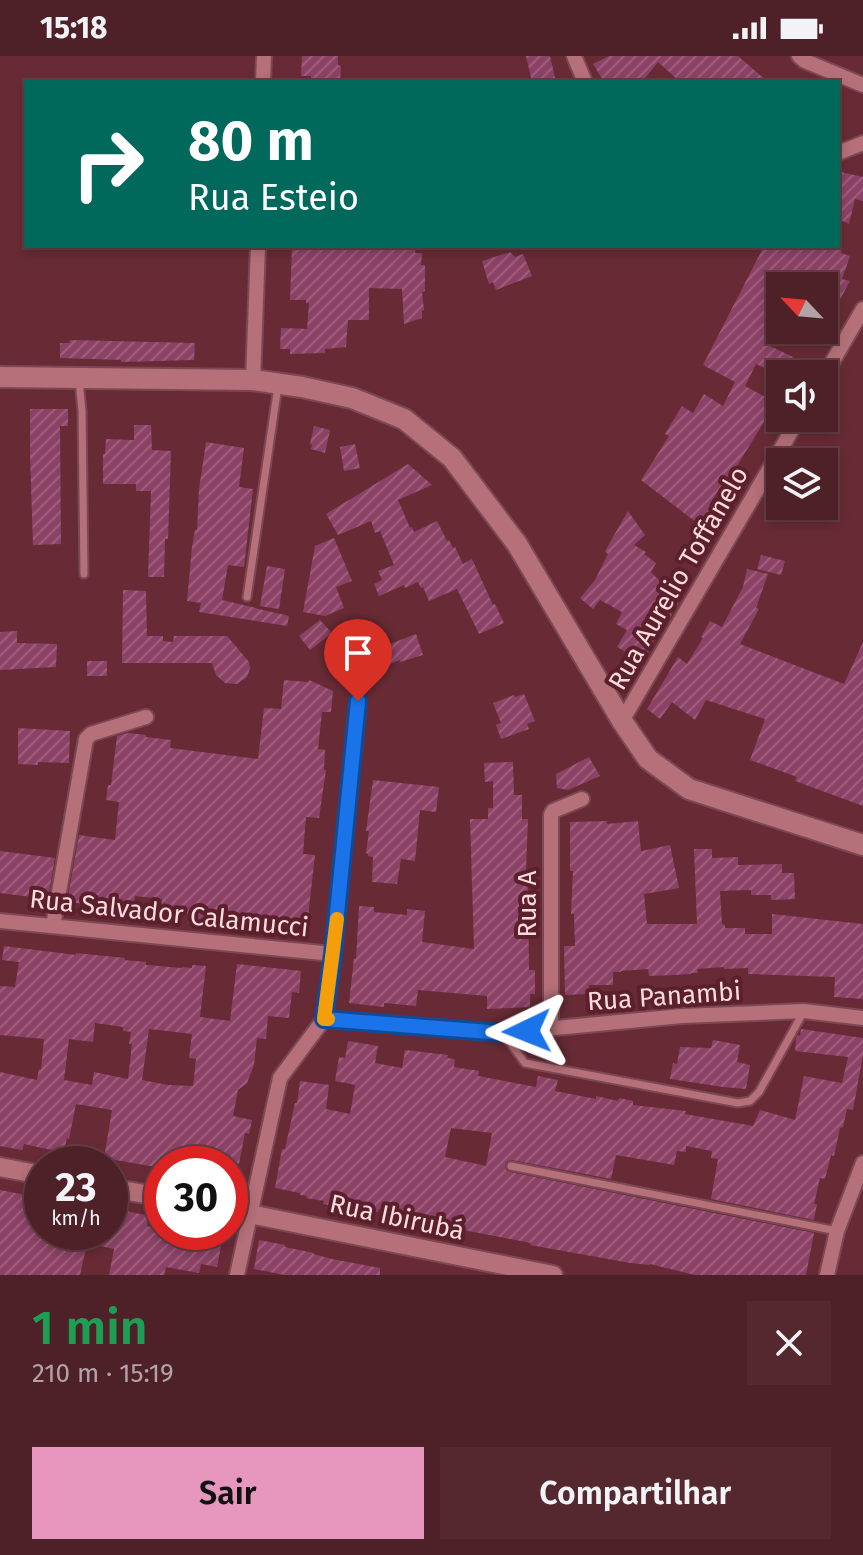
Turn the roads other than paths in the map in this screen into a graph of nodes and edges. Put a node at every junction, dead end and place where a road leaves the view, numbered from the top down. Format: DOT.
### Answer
graph roads {
  1 [pos="264,56"];
  2 [pos="574,56"];
  3 [pos="799,56"];
  4 [pos="263,80"];
  5 [pos="584,80"];
  6 [pos="863,85"];
  7 [pos="863,143"];
  8 [pos="840,152"];
  9 [pos="258,248"];
  10 [pos="863,309"];
  11 [pos="833,360"];
  12 [pos="0,377"];
  13 [pos="78,378"];
  14 [pos="253,380"];
  15 [pos="278,383"];
  16 [pos="791,432"];
  17 [pos="84,574"];
  18 [pos="247,597"];
  19 [pos="358,701"];
  20 [pos="146,717"];
  21 [pos="622,721"];
  22 [pos="582,799"];
  23 [pos="862,840"];
  24 [pos="0,921"];
  25 [pos="53,926"];
  26 [pos="333,954"];
  27 [pos="804,1011"];
  28 [pos="863,1018"];
  29 [pos="324,1019"];
  30 [pos="551,1028"];
  31 [pos="502,1033"];
  32 [pos="863,1163"];
  33 [pos="511,1166"];
  34 [pos="0,1167"];
  35 [pos="24,1172"];
  36 [pos="250,1214"];
  37 [pos="837,1231"];
  38 [pos="525,1272"];
  39 [pos="237,1275"];
  40 [pos="553,1275"];
  41 [pos="827,1275"];
  1 -- 4 [label="street"];
  2 -- 5 [label="street"];
  3 -- 6 [label="street"];
  7 -- 8 [label="street"];
  9 -- 14 [label="street"];
  10 -- 11 [label="street"];
  12 -- 13 [label="main road"];
  13 -- 14 [label="main road"];
  13 -- 17 [label="lane"];
  14 -- 15 [label="main road"];
  15 -- 18 [label="lane"];
  15 -- 21 [label="main road"];
  16 -- 21 [label="street, Rua Aurelio Toffanelo"];
  19 -- 26 [label="street"];
  20 -- 25 [label="street"];
  21 -- 23 [label="main road"];
  22 -- 30 [label="street, Rua A"];
  24 -- 25 [label="street, Rua Salvador Calamucci"];
  25 -- 26 [label="street, Rua Salvador Calamucci"];
  26 -- 29 [label="street"];
  27 -- 28 [label="street, Rua Panambi"];
  27 -- 30 [label="street, Rua Panambi"];
  27 -- 31 [label="lane"];
  29 -- 31 [label="street, Rua Panambi"];
  29 -- 36 [label="street"];
  30 -- 31 [label="street, Rua Panambi"];
  32 -- 37 [label="street"];
  33 -- 37 [label="lane"];
  34 -- 35 [label="street"];
  36 -- 38 [label="street, Rua Ibirubá"];
  36 -- 39 [label="street"];
  37 -- 41 [label="street"];
  38 -- 40 [label="street, Rua Ibirubá"];
}
